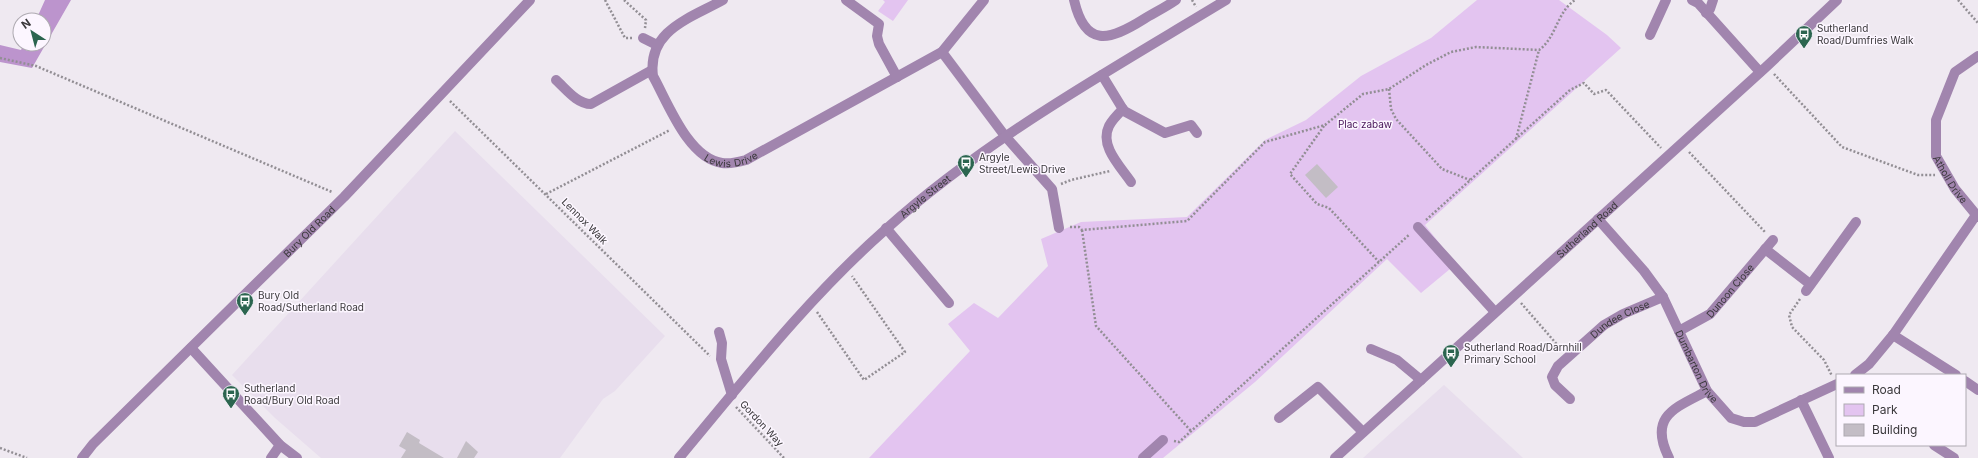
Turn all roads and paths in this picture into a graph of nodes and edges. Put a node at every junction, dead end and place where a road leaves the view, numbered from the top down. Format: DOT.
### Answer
graph roads {
  1 [pos="530,0"];
  2 [pos="605,0"];
  3 [pos="624,0"];
  4 [pos="724,0"];
  5 [pos="846,0"];
  6 [pos="984,0"];
  7 [pos="1074,0"];
  8 [pos="1176,0"];
  9 [pos="1226,0"];
  10 [pos="1576,0"];
  11 [pos="1666,0"];
  12 [pos="1692,0"];
  13 [pos="1713,0"];
  14 [pos="1837,0"];
  15 [pos="1958,0"];
  16 [pos="1706,13"];
  17 [pos="1978,23"];
  18 [pos="1650,35"];
  19 [pos="643,38"];
  20 [pos="657,45"];
  21 [pos="1539,50"];
  22 [pos="942,52"];
  23 [pos="1978,56"];
  24 [pos="0,58"];
  25 [pos="1763,69"];
  26 [pos="652,70"];
  27 [pos="1102,75"];
  28 [pos="897,77"];
  29 [pos="556,80"];
  30 [pos="1389,89"];
  31 [pos="451,100"];
  32 [pos="1123,108"];
  33 [pos="680,125"];
  34 [pos="1325,125"];
  35 [pos="1197,133"];
  36 [pos="1005,136"];
  37 [pos="1516,139"];
  38 [pos="1681,144"];
  39 [pos="1122,169"];
  40 [pos="1947,175"];
  41 [pos="1470,180"];
  42 [pos="1131,182"];
  43 [pos="1052,189"];
  44 [pos="546,194"];
  45 [pos="344,197"];
  46 [pos="1977,216"];
  47 [pos="1598,219"];
  48 [pos="1856,222"];
  49 [pos="1418,227"];
  50 [pos="886,228"];
  51 [pos="1059,228"];
  52 [pos="1082,230"];
  53 [pos="1773,240"];
  54 [pos="1765,249"];
  55 [pos="1379,262"];
  56 [pos="845,266"];
  57 [pos="1808,287"];
  58 [pos="1514,296"];
  59 [pos="1663,297"];
  60 [pos="949,303"];
  61 [pos="810,305"];
  62 [pos="1495,312"];
  63 [pos="1679,331"];
  64 [pos="719,332"];
  65 [pos="1893,335"];
  66 [pos="191,348"];
  67 [pos="1371,349"];
  68 [pos="708,354"];
  69 [pos="1568,357"];
  70 [pos="1941,371"];
  71 [pos="1856,374"];
  72 [pos="1952,374"];
  73 [pos="1421,380"];
  74 [pos="1836,382"];
  75 [pos="1966,382"];
  76 [pos="1836,384"];
  77 [pos="1978,390"];
  78 [pos="1707,391"];
  79 [pos="730,397"];
  80 [pos="1570,399"];
  81 [pos="1801,400"];
  82 [pos="1278,418"];
  83 [pos="1192,431"];
  84 [pos="1363,432"];
  85 [pos="1163,440"];
  86 [pos="280,444"];
  87 [pos="1936,446"];
  88 [pos="0,448"];
  89 [pos="1338,457"];
  90 [pos="27,458"];
  91 [pos="82,458"];
  92 [pos="271,458"];
  93 [pos="297,458"];
  94 [pos="679,458"];
  95 [pos="784,458"];
  96 [pos="1143,458"];
  97 [pos="1669,458"];
  98 [pos="1829,458"];
  99 [pos="1954,458"];
  1 -- 45 [label="street, Bury Old Road"];
  2 -- 19 [label="path"];
  3 -- 19 [label="path"];
  4 -- 20 [label="street"];
  5 -- 28 [label="street"];
  6 -- 22 [label="street, Lewis Drive"];
  7 -- 8 [label="street"];
  9 -- 27 [label="street, Argyle Street"];
  10 -- 21 [label="path"];
  11 -- 18 [label="street"];
  12 -- 16 [label="street"];
  13 -- 16 [label="street"];
  14 -- 25 [label="street, Sutherland Road"];
  15 -- 17 [label="path"];
  16 -- 25 [label="street"];
  19 -- 20 [label="street"];
  20 -- 26 [label="street"];
  21 -- 30 [label="path"];
  21 -- 37 [label="path"];
  22 -- 28 [label="street, Lewis Drive"];
  22 -- 36 [label="street"];
  23 -- 40 [label="street, Atholl Drive"];
  24 -- 45 [label="path"];
  25 -- 38 [label="street, Sutherland Road"];
  25 -- 40 [label="path"];
  26 -- 29 [label="street"];
  26 -- 33 [label="street, Lewis Drive"];
  27 -- 32 [label="street"];
  27 -- 36 [label="street, Argyle Street"];
  28 -- 33 [label="street, Lewis Drive"];
  30 -- 34 [label="path"];
  30 -- 41 [label="path"];
  31 -- 44 [label="path, Lennox Walk"];
  32 -- 35 [label="street"];
  32 -- 39 [label="street"];
  33 -- 44 [label="path"];
  34 -- 52 [label="path"];
  34 -- 55 [label="path"];
  36 -- 43 [label="street"];
  36 -- 50 [label="street, Argyle Street"];
  38 -- 47 [label="street, Sutherland Road"];
  38 -- 53 [label="path"];
  39 -- 42 [label="street"];
  39 -- 43 [label="path"];
  40 -- 46 [label="street, Atholl Drive"];
  43 -- 51 [label="street"];
  44 -- 68 [label="path, Lennox Walk"];
  45 -- 66 [label="street, Bury Old Road"];
  46 -- 65 [label="street"];
  47 -- 58 [label="street, Sutherland Road"];
  47 -- 59 [label="street, Dumbarton Drive"];
  48 -- 57 [label="street"];
  49 -- 62 [label="street"];
  50 -- 56 [label="street, Argyle Street"];
  50 -- 60 [label="street"];
  51 -- 52 [label="path"];
  52 -- 83 [label="path"];
  53 -- 54 [label="street, Dunoon Close"];
  54 -- 57 [label="street"];
  54 -- 63 [label="street, Dunoon Close"];
  56 -- 61 [label="street, Argyle Street"];
  56 -- 61 [label="path"];
  57 -- 74 [label="path"];
  58 -- 62 [label="street, Sutherland Road"];
  58 -- 69 [label="path"];
  59 -- 63 [label="street, Dumbarton Drive"];
  59 -- 69 [label="street, Dundee Close"];
  61 -- 79 [label="street, Argyle Street"];
  62 -- 73 [label="street, Sutherland Road"];
  63 -- 78 [label="street, Dumbarton Drive"];
  64 -- 79 [label="street"];
  65 -- 70 [label="street"];
  65 -- 71 [label="street"];
  66 -- 86 [label="street"];
  66 -- 91 [label="street, Bury Old Road"];
  67 -- 73 [label="street"];
  69 -- 80 [label="street, Dundee Close"];
  70 -- 72 [label="street"];
  73 -- 84 [label="street, Sutherland Road"];
  75 -- 77 [label="street"];
  76 -- 81 [label="street, Dumbarton Drive"];
  78 -- 81 [label="street, Dumbarton Drive"];
  78 -- 97 [label="street"];
  79 -- 94 [label="street, Argyle Street"];
  79 -- 95 [label="path, Gordon Way"];
  81 -- 98 [label="street"];
  82 -- 84 [label="street"];
  84 -- 89 [label="street, Sutherland Road"];
  85 -- 96 [label="street"];
  86 -- 92 [label="street"];
  86 -- 93 [label="street"];
  87 -- 99 [label="street"];
  88 -- 90 [label="path"];
}
